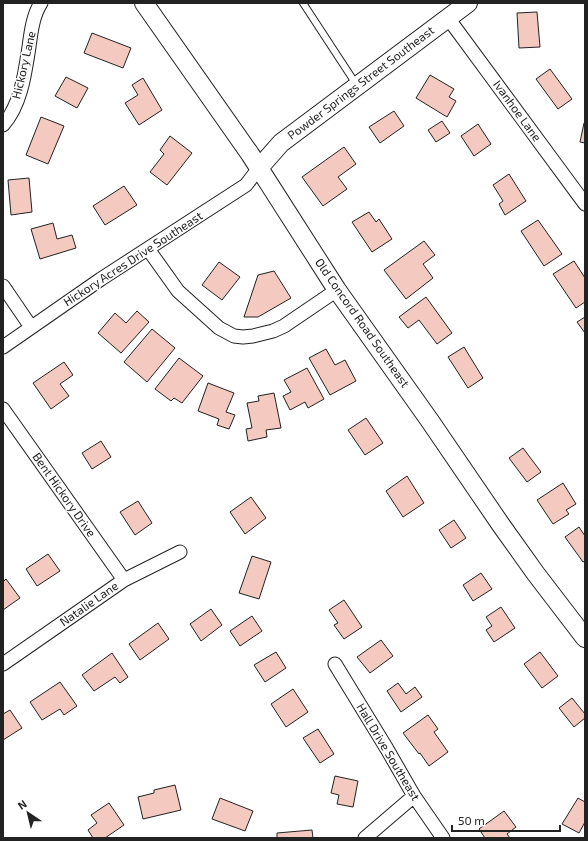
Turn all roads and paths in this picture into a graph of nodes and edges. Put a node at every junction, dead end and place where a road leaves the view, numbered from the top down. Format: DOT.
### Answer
graph roads {
  1 [pos="41,3"];
  2 [pos="144,3"];
  3 [pos="303,3"];
  4 [pos="468,3"];
  5 [pos="448,18"];
  6 [pos="358,86"];
  7 [pos="3,125"];
  8 [pos="259,168"];
  9 [pos="585,204"];
  10 [pos="148,249"];
  11 [pos="3,286"];
  12 [pos="337,290"];
  13 [pos="31,327"];
  14 [pos="3,347"];
  15 [pos="3,409"];
  16 [pos="180,552"];
  17 [pos="124,580"];
  18 [pos="585,638"];
  19 [pos="3,664"];
  20 [pos="335,664"];
  21 [pos="414,796"];
  22 [pos="365,838"];
  23 [pos="443,838"];
  1 -- 7 [label="street, Hickory Lane"];
  2 -- 8 [label="street, Old Concord Road Southeast"];
  3 -- 6 [label="lane"];
  4 -- 5 [label="street, Powder Springs Street Southeast"];
  5 -- 6 [label="street, Powder Springs Street Southeast"];
  5 -- 9 [label="street, Ivanhoe Lane"];
  6 -- 8 [label="street, Powder Springs Street Southeast"];
  8 -- 10 [label="street, Hickory Acres Drive Southeast"];
  8 -- 12 [label="street, Old Concord Road Southeast"];
  10 -- 12 [label="street"];
  10 -- 13 [label="street, Hickory Acres Drive Southeast"];
  11 -- 13 [label="street"];
  12 -- 18 [label="street, Old Concord Road Southeast"];
  13 -- 14 [label="street, Hickory Acres Drive Southeast"];
  15 -- 17 [label="street, Bent Hickory Drive"];
  16 -- 17 [label="street, Natalie Lane"];
  17 -- 19 [label="street, Natalie Lane"];
  20 -- 21 [label="street, Hall Drive Southeast"];
  21 -- 22 [label="street"];
  21 -- 23 [label="street, Hall Drive Southeast"];
}
